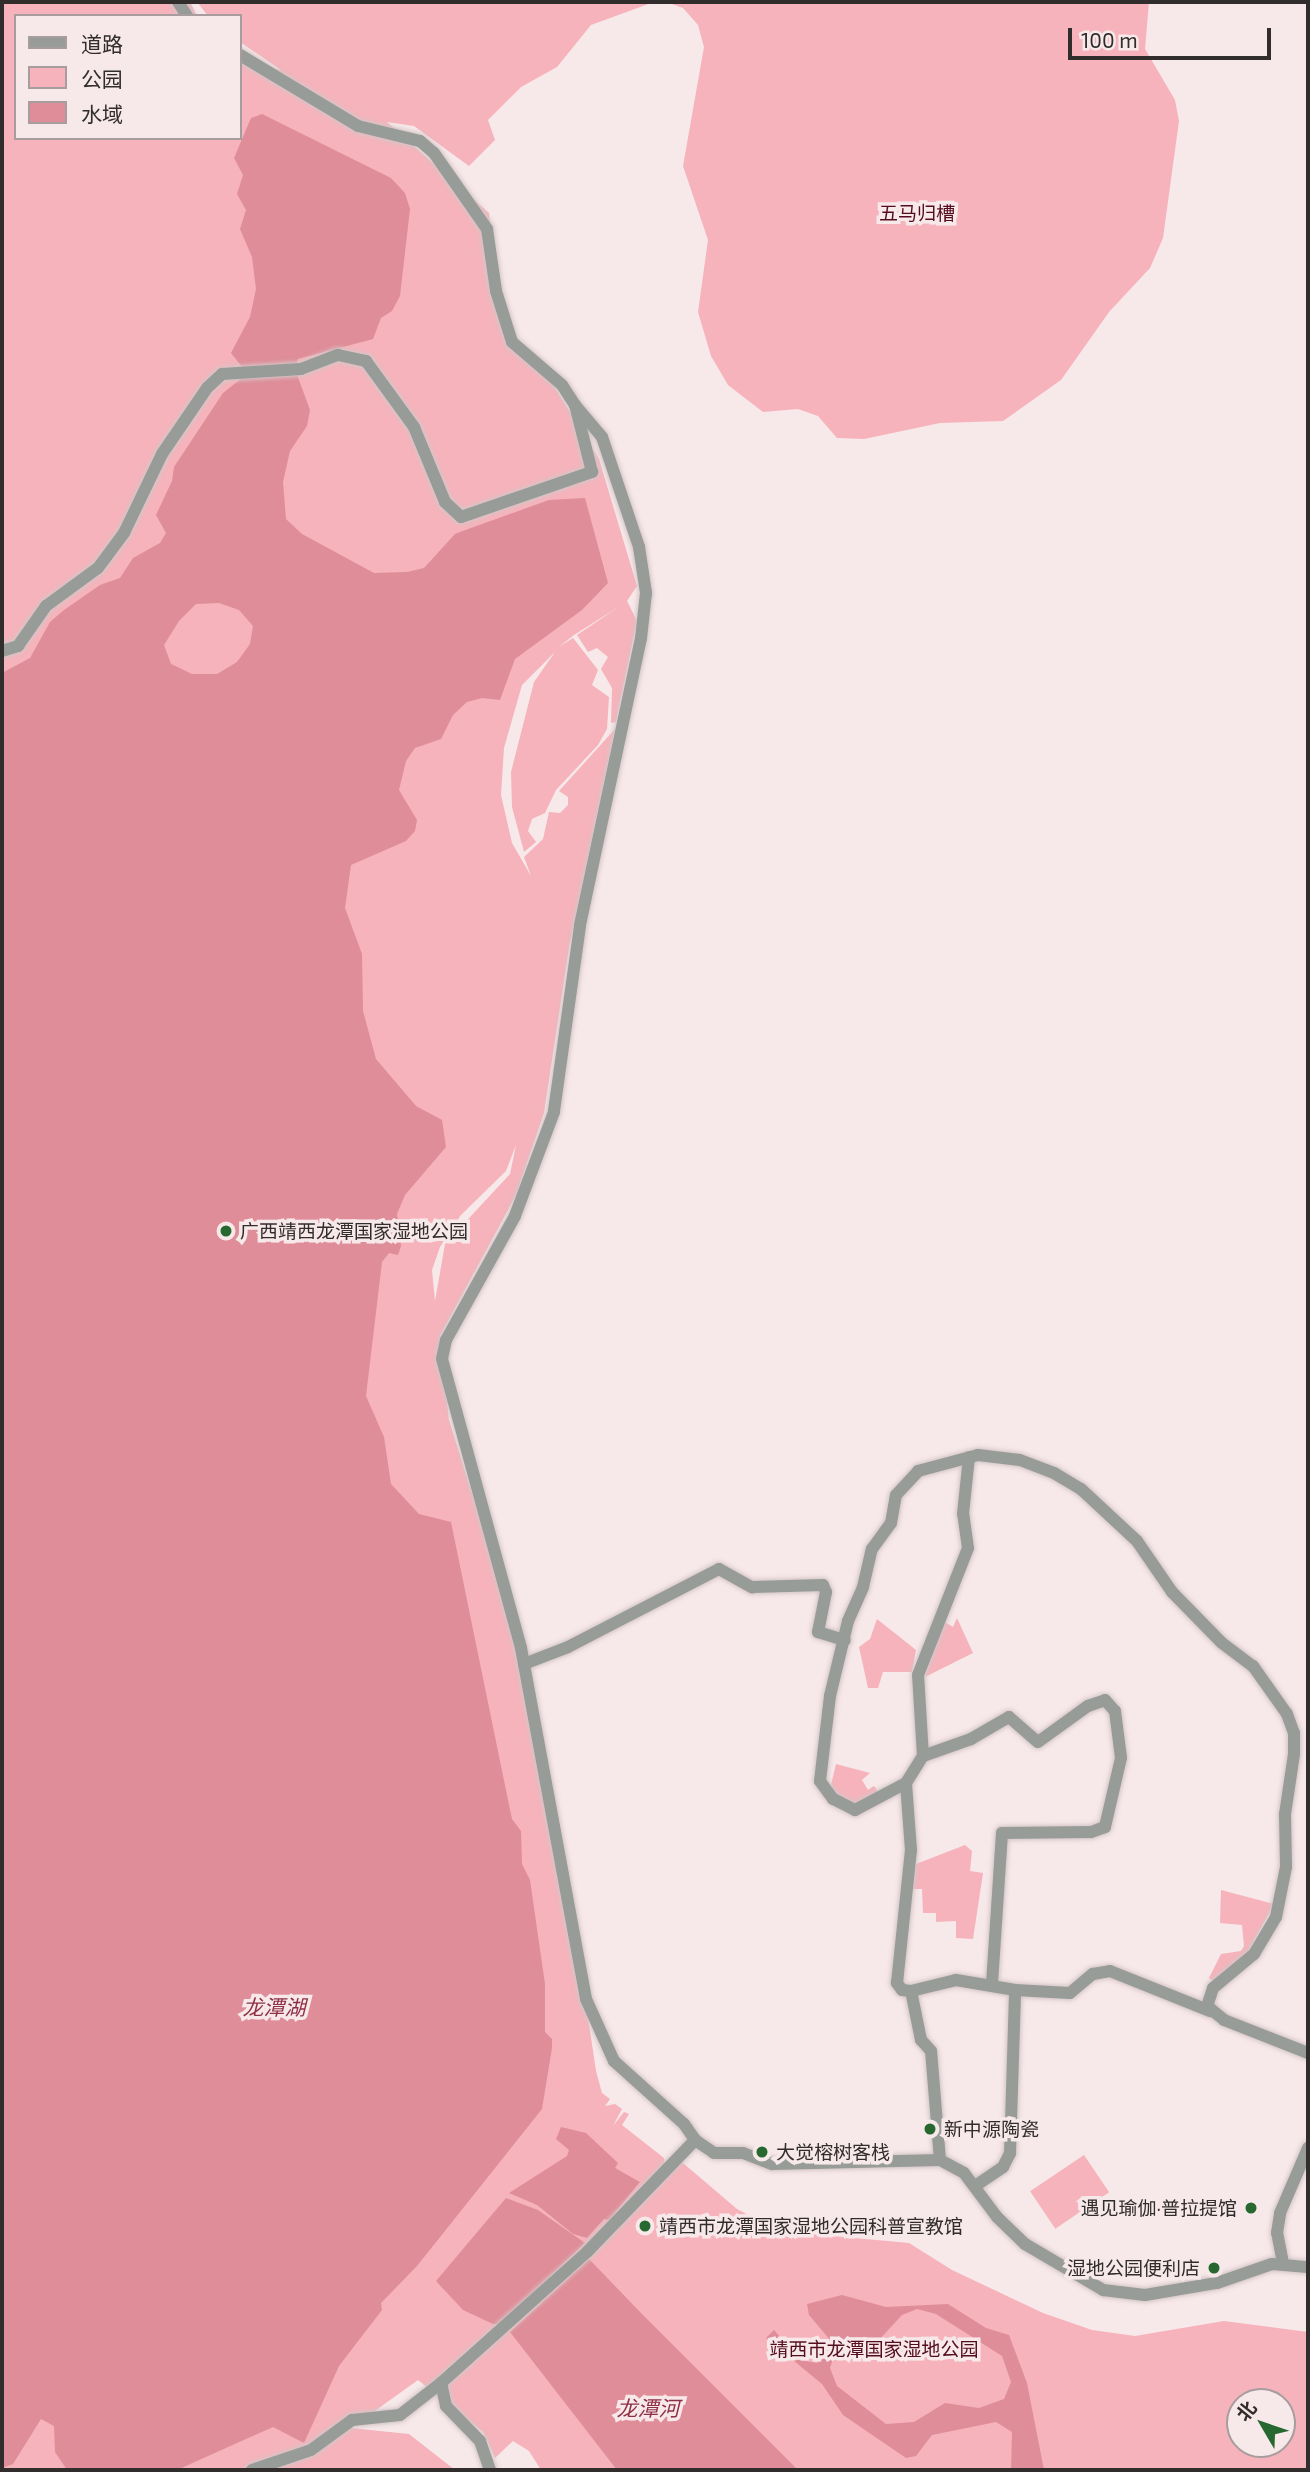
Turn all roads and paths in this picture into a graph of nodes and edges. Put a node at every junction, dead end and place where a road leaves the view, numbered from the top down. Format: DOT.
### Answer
graph roads {
  1 [pos="242,56"];
  2 [pos="575,405"];
  3 [pos="2,651"];
  4 [pos="969,1457"];
  5 [pos="845,1640"];
  6 [pos="524,1664"];
  7 [pos="923,1756"];
  8 [pos="906,1783"];
  9 [pos="992,1982"];
  10 [pos="1015,1990"];
  11 [pos="911,1991"];
  12 [pos="1210,2011"];
  13 [pos="1308,2053"];
  14 [pos="695,2140"];
  15 [pos="1308,2148"];
  16 [pos="940,2160"];
  17 [pos="975,2186"];
  18 [pos="1283,2263"];
  19 [pos="1308,2267"];
  20 [pos="441,2384"];
  21 [pos="251,2470"];
  22 [pos="490,2470"];
  1 -- 2 [label="street"];
  2 -- 3 [label="street"];
  2 -- 6 [label="street"];
  4 -- 5 [label="street"];
  4 -- 7 [label="street"];
  4 -- 12 [label="street"];
  5 -- 6 [label="street"];
  5 -- 8 [label="street"];
  6 -- 14 [label="street"];
  7 -- 8 [label="street"];
  7 -- 9 [label="street"];
  8 -- 11 [label="street"];
  9 -- 10 [label="street"];
  9 -- 11 [label="street"];
  10 -- 12 [label="street"];
  10 -- 17 [label="street"];
  11 -- 16 [label="street"];
  12 -- 13 [label="street"];
  14 -- 16 [label="street"];
  14 -- 20 [label="street"];
  15 -- 18 [label="street"];
  16 -- 17 [label="street"];
  17 -- 18 [label="street"];
  18 -- 19 [label="street"];
  20 -- 21 [label="street"];
  20 -- 22 [label="street"];
}
